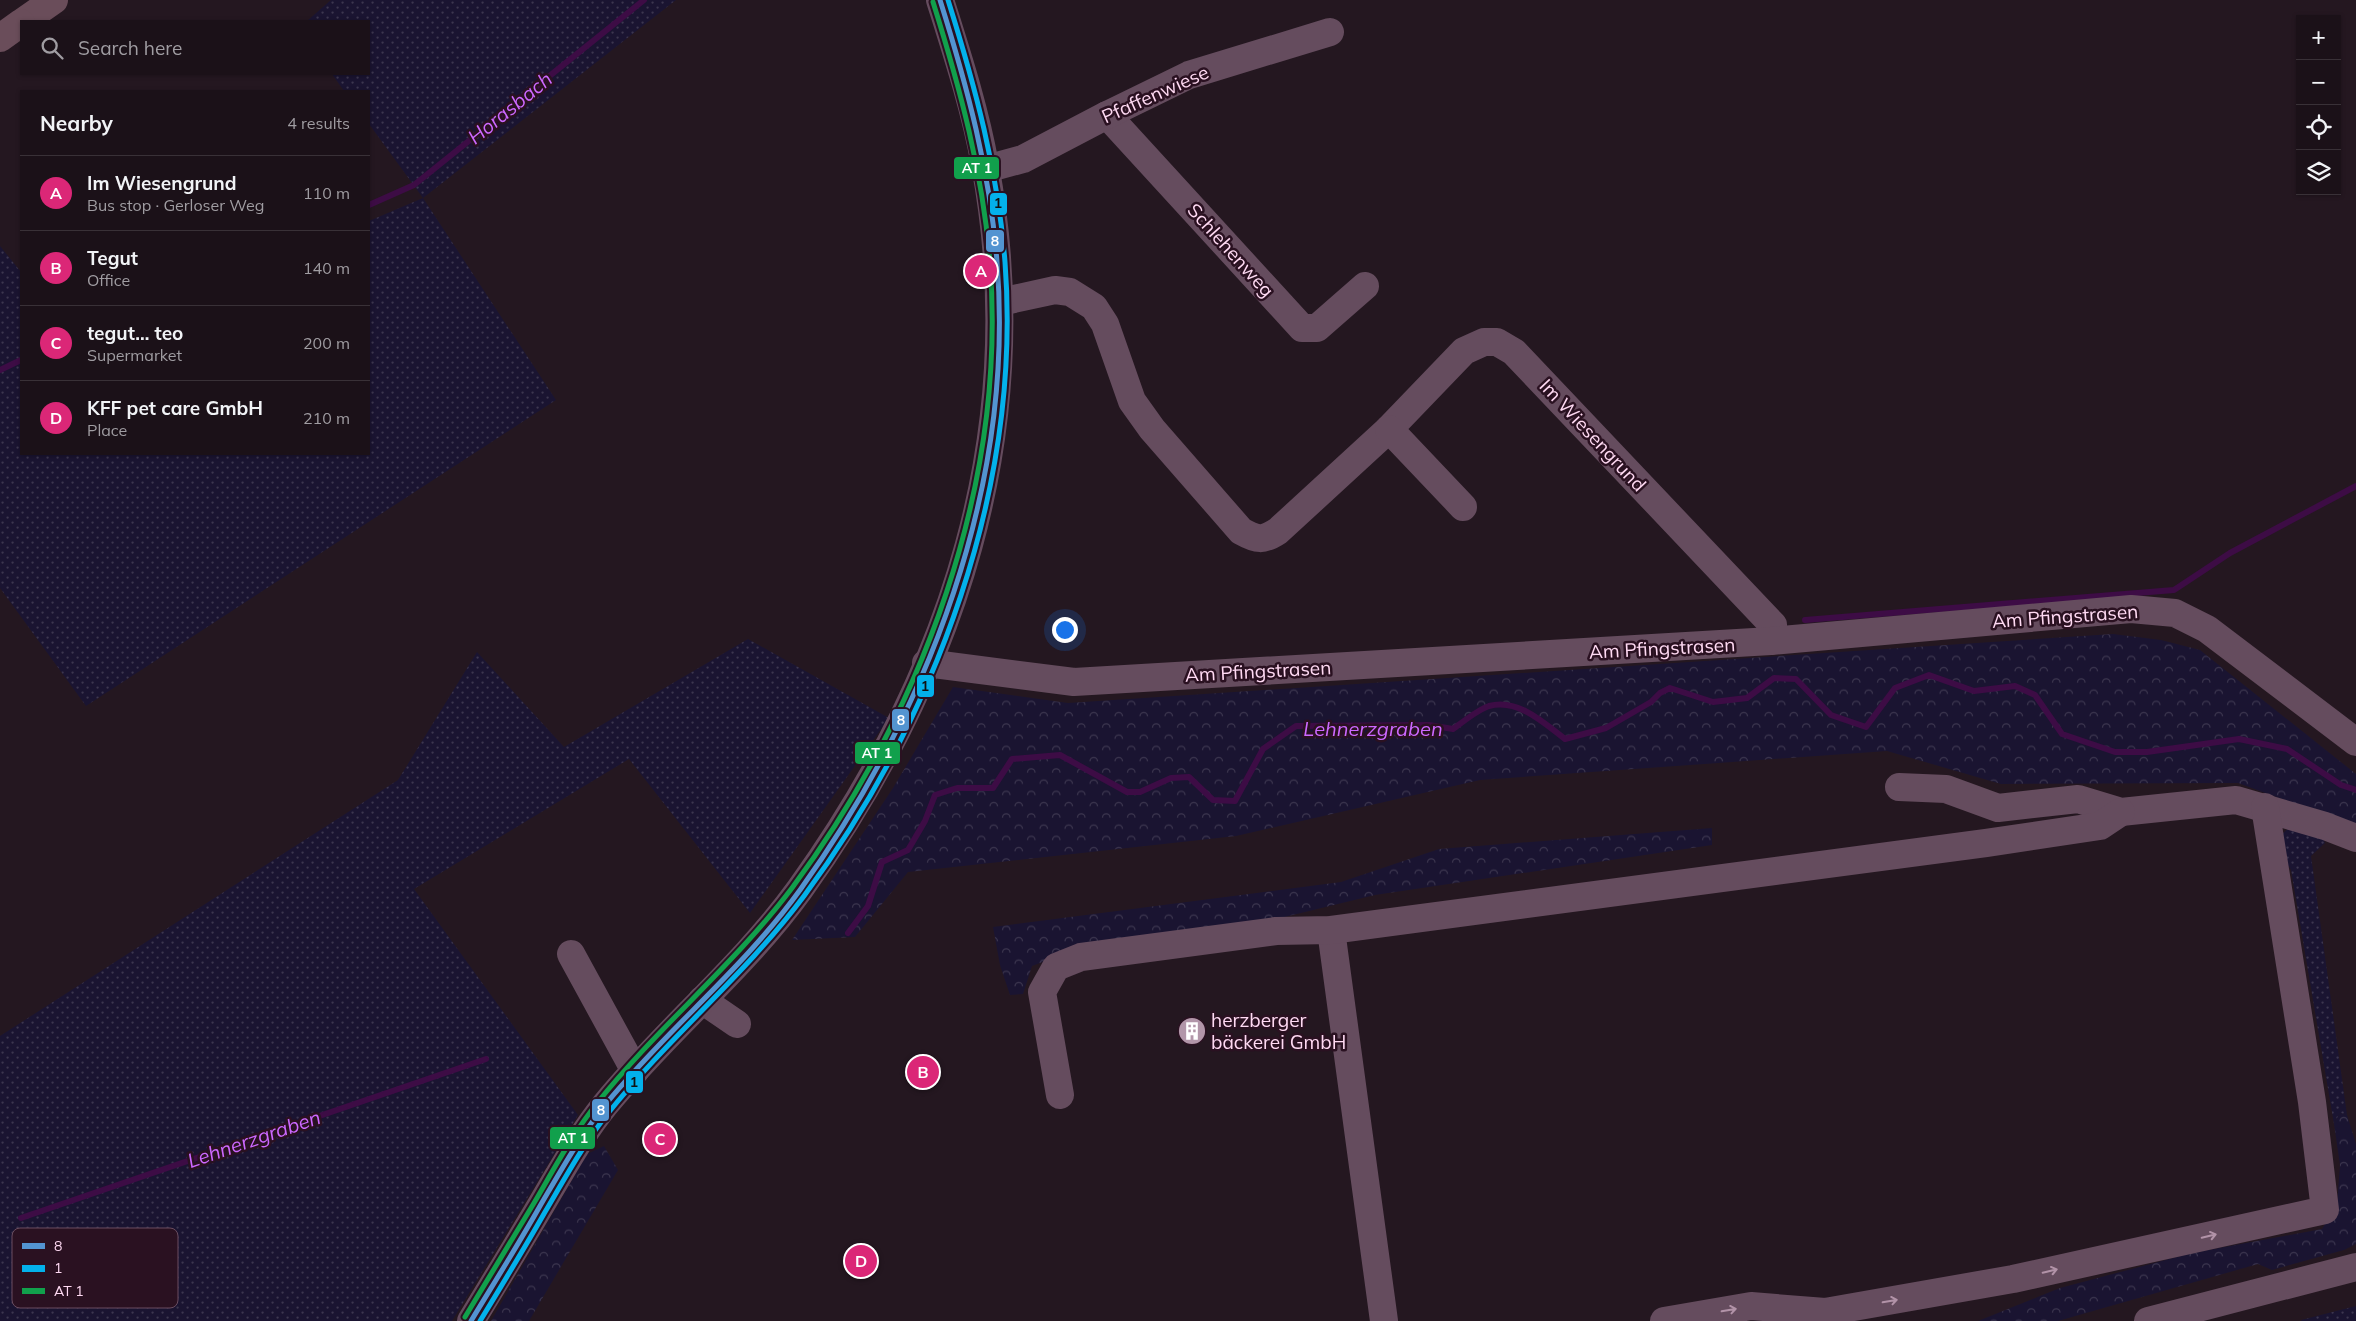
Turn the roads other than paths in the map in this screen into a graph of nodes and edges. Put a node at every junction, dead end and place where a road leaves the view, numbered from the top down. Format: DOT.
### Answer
graph roads {
  1 [pos="54,0"];
  2 [pos="940,0"];
  3 [pos="25,20"];
  4 [pos="20,23"];
  5 [pos="1330,32"];
  6 [pos="0,38"];
  7 [pos="1107,115"];
  8 [pos="986,169"];
  9 [pos="1365,286"];
  10 [pos="1000,302"];
  11 [pos="1389,429"];
  12 [pos="1463,507"];
  13 [pos="1772,641"];
  14 [pos="926,663"];
  15 [pos="2356,742"];
  16 [pos="1899,787"];
  17 [pos="2265,807"];
  18 [pos="2120,812"];
  19 [pos="2356,838"];
  20 [pos="1331,930"];
  21 [pos="571,954"];
  22 [pos="702,1000"];
  23 [pos="737,1024"];
  24 [pos="635,1071"];
  25 [pos="1060,1095"];
  26 [pos="2356,1267"];
  27 [pos="471,1321"];
  28 [pos="1384,1321"];
  29 [pos="1664,1321"];
  30 [pos="2148,1321"];
  1 -- 3 [label="main road"];
  2 -- 8 [label="street"];
  4 -- 6 [label="main road"];
  5 -- 7 [label="street, Pfaffenwiese"];
  7 -- 8 [label="street, Pfaffenwiese"];
  7 -- 9 [label="street, Schlehenweg"];
  8 -- 10 [label="street"];
  10 -- 11 [label="street, Im Wiesengrund"];
  10 -- 14 [label="street"];
  11 -- 12 [label="street"];
  11 -- 13 [label="street, Im Wiesengrund"];
  13 -- 14 [label="street, Am Pfingstrasen"];
  13 -- 15 [label="street, Am Pfingstrasen"];
  14 -- 22 [label="street"];
  16 -- 18 [label="street"];
  17 -- 18 [label="street"];
  17 -- 19 [label="street"];
  29 -- 17 [label="street, one-way"];
  18 -- 20 [label="street"];
  20 -- 25 [label="street"];
  20 -- 28 [label="street"];
  21 -- 24 [label="street"];
  22 -- 23 [label="street"];
  22 -- 24 [label="street"];
  24 -- 27 [label="street"];
  26 -- 30 [label="street"];
}
